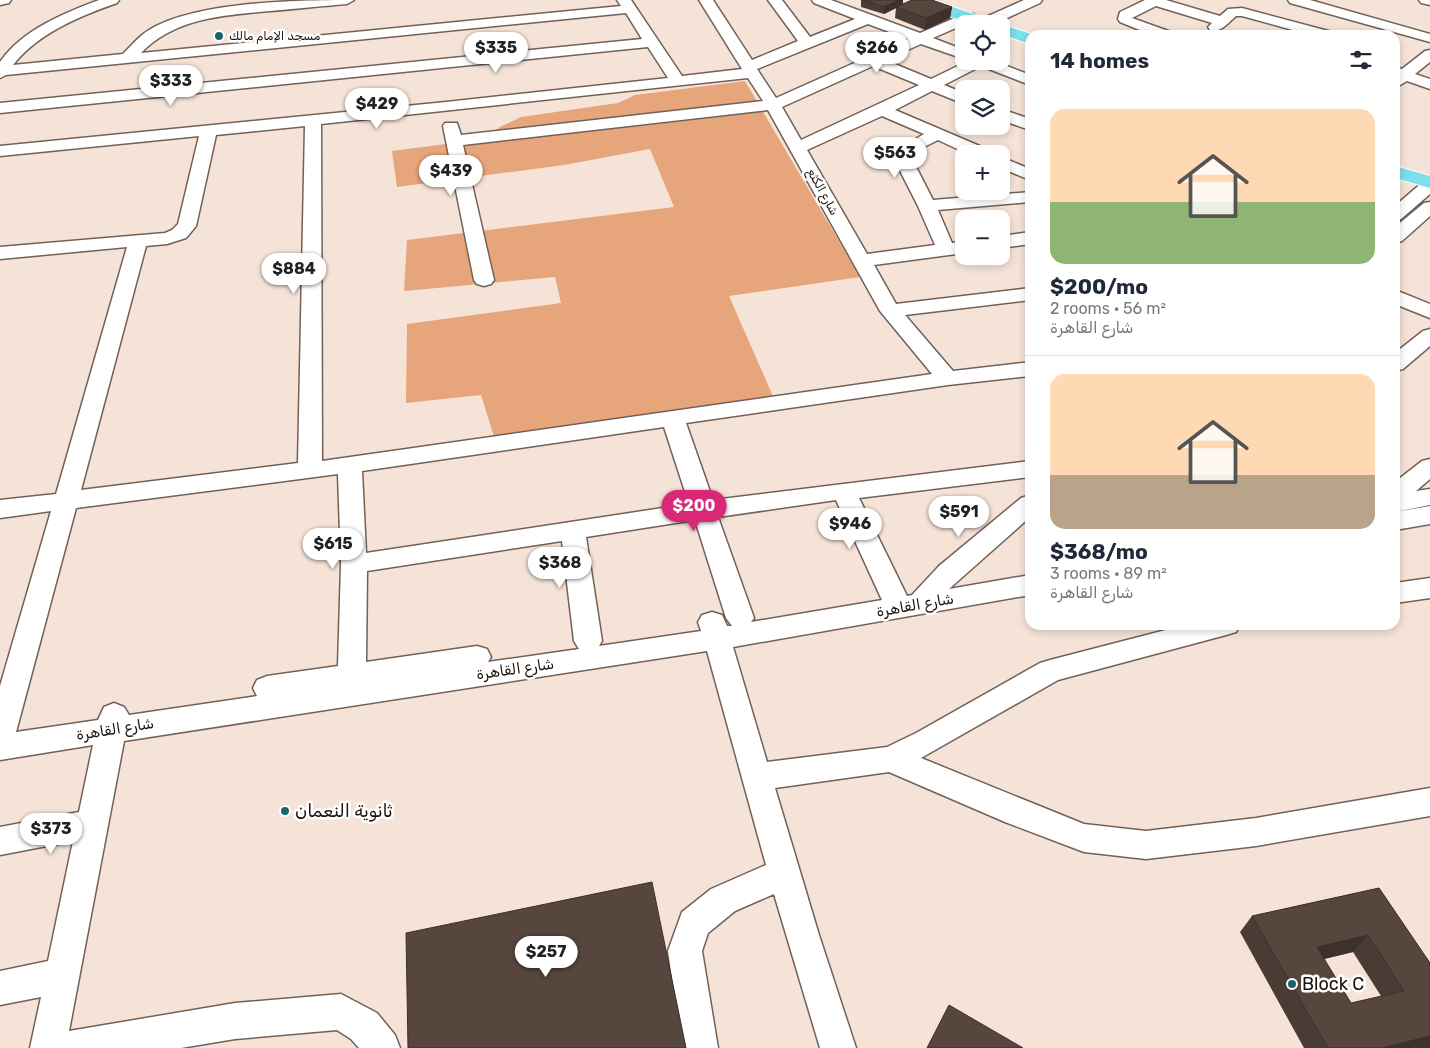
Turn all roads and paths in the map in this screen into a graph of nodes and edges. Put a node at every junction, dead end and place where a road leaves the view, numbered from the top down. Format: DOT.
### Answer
graph roads {
  1 [pos="4,0"];
  2 [pos="112,0"];
  3 [pos="346,0"];
  4 [pos="706,0"];
  5 [pos="775,0"];
  6 [pos="819,0"];
  7 [pos="918,0"];
  8 [pos="1035,0"];
  9 [pos="1155,0"];
  10 [pos="1295,0"];
  11 [pos="1426,0"];
  12 [pos="1430,1"];
  13 [pos="0,2"];
  14 [pos="626,4"];
  15 [pos="1326,4"];
  16 [pos="960,15"];
  17 [pos="1003,15"];
  18 [pos="867,19"];
  19 [pos="955,24"];
  20 [pos="1152,30"];
  21 [pos="1309,30"];
  22 [pos="1010,32"];
  23 [pos="1025,37"];
  24 [pos="1430,38"];
  25 [pos="920,39"];
  26 [pos="651,42"];
  27 [pos="808,43"];
  28 [pos="955,52"];
  29 [pos="1430,54"];
  30 [pos="128,57"];
  31 [pos="872,60"];
  32 [pos="749,70"];
  33 [pos="962,70"];
  34 [pos="1004,70"];
  35 [pos="0,72"];
  36 [pos="1400,76"];
  37 [pos="1400,77"];
  38 [pos="1025,78"];
  39 [pos="678,81"];
  40 [pos="1430,84"];
  41 [pos="930,86"];
  42 [pos="955,96"];
  43 [pos="773,105"];
  44 [pos="446,107"];
  45 [pos="0,108"];
  46 [pos="882,110"];
  47 [pos="1010,117"];
  48 [pos="313,121"];
  49 [pos="1025,123"];
  50 [pos="209,130"];
  51 [pos="938,134"];
  52 [pos="456,142"];
  53 [pos="963,145"];
  54 [pos="798,148"];
  55 [pos="0,151"];
  56 [pos="1400,165"];
  57 [pos="1010,166"];
  58 [pos="1025,173"];
  59 [pos="1430,173"];
  60 [pos="1400,175"];
  61 [pos="1400,179"];
  62 [pos="1430,183"];
  63 [pos="1025,197"];
  64 [pos="1422,203"];
  65 [pos="927,206"];
  66 [pos="1400,213"];
  67 [pos="1400,231"];
  68 [pos="1025,239"];
  69 [pos="138,241"];
  70 [pos="1010,241"];
  71 [pos="955,248"];
  72 [pos="0,253"];
  73 [pos="862,261"];
  74 [pos="484,280"];
  75 [pos="1025,295"];
  76 [pos="1400,298"];
  77 [pos="890,311"];
  78 [pos="1430,312"];
  79 [pos="1430,335"];
  80 [pos="1400,360"];
  81 [pos="1025,370"];
  82 [pos="948,378"];
  83 [pos="673,419"];
  84 [pos="350,465"];
  85 [pos="1430,467"];
  86 [pos="310,469"];
  87 [pos="1025,471"];
  88 [pos="844,491"];
  89 [pos="1400,491"];
  90 [pos="1430,497"];
  91 [pos="66,501"];
  92 [pos="1400,502"];
  93 [pos="1025,508"];
  94 [pos="0,509"];
  95 [pos="704,510"];
  96 [pos="1430,515"];
  97 [pos="1400,520"];
  98 [pos="572,531"];
  99 [pos="354,564"];
  100 [pos="1025,569"];
  101 [pos="1025,586"];
  102 [pos="1430,588"];
  103 [pos="1400,592"];
  104 [pos="912,597"];
  105 [pos="723,626"];
  106 [pos="1206,630"];
  107 [pos="588,641"];
  108 [pos="352,675"];
  109 [pos="113,721"];
  110 [pos="1,735"];
  111 [pos="890,759"];
  112 [pos="756,777"];
  113 [pos="1430,802"];
  114 [pos="93,822"];
  115 [pos="0,841"];
  116 [pos="784,872"];
  117 [pos="62,975"];
  118 [pos="0,988"];
  119 [pos="48,1048"];
  120 [pos="73,1048"];
  121 [pos="382,1048"];
  122 [pos="700,1048"];
  123 [pos="838,1048"];
  1 -- 13 [label="street"];
  2 -- 35 [label="street"];
  3 -- 30 [label="street"];
  4 -- 32 [label="street, شارع الكثع"];
  5 -- 27 [label="street"];
  6 -- 18 [label="street"];
  7 -- 16 [label="main road"];
  8 -- 17 [label="street"];
  9 -- 20 [label="street"];
  9 -- 21 [label="street"];
  10 -- 15 [label="street"];
  11 -- 12 [label="street"];
  14 -- 26 [label="street"];
  14 -- 30 [label="street"];
  15 -- 24 [label="street"];
  18 -- 25 [label="street"];
  18 -- 27 [label="street"];
  19 -- 25 [label="street"];
  22 -- 23 [label="main road"];
  25 -- 28 [label="street"];
  25 -- 31 [label="street"];
  26 -- 39 [label="street"];
  26 -- 45 [label="street"];
  27 -- 32 [label="street"];
  29 -- 36 [label="street"];
  30 -- 35 [label="street"];
  31 -- 41 [label="street"];
  31 -- 43 [label="street"];
  32 -- 39 [label="street"];
  32 -- 43 [label="street, شارع الكثع"];
  33 -- 41 [label="street"];
  34 -- 38 [label="street"];
  37 -- 40 [label="street"];
  39 -- 44 [label="street"];
  41 -- 42 [label="street"];
  41 -- 46 [label="street"];
  43 -- 52 [label="street"];
  43 -- 54 [label="street, شارع الكثع"];
  44 -- 48 [label="street"];
  44 -- 52 [label="street"];
  46 -- 51 [label="street"];
  46 -- 54 [label="street"];
  47 -- 49 [label="street"];
  48 -- 50 [label="street"];
  48 -- 86 [label="street"];
  50 -- 55 [label="street"];
  50 -- 69 [label="street"];
  51 -- 53 [label="street"];
  51 -- 65 [label="street"];
  52 -- 74 [label="street"];
  54 -- 73 [label="street, شارع الكثع"];
  56 -- 59 [label="main road"];
  57 -- 58 [label="street"];
  60 -- 62 [label="main road"];
  61 -- 64 [label="main road"];
  62 -- 64 [label="street"];
  63 -- 65 [label="street"];
  64 -- 66 [label="street"];
  64 -- 67 [label="street"];
  65 -- 71 [label="street"];
  68 -- 70 [label="street"];
  69 -- 72 [label="street"];
  69 -- 91 [label="street"];
  71 -- 73 [label="street"];
  73 -- 77 [label="street, شارع الكثع"];
  75 -- 77 [label="street"];
  76 -- 78 [label="street"];
  77 -- 82 [label="street, شارع الكثع"];
  79 -- 80 [label="street"];
  81 -- 82 [label="street"];
  82 -- 83 [label="street"];
  83 -- 84 [label="street"];
  83 -- 95 [label="street"];
  84 -- 86 [label="street"];
  84 -- 99 [label="street"];
  85 -- 89 [label="street"];
  86 -- 91 [label="street"];
  87 -- 88 [label="street"];
  88 -- 95 [label="street"];
  88 -- 104 [label="street"];
  90 -- 92 [label="street"];
  91 -- 94 [label="street"];
  91 -- 110 [label="street"];
  93 -- 104 [label="street"];
  95 -- 98 [label="street"];
  95 -- 105 [label="street"];
  96 -- 97 [label="street"];
  98 -- 99 [label="street"];
  98 -- 107 [label="street"];
  99 -- 108 [label="street"];
  100 -- 104 [label="street, شارع القاهرة"];
  101 -- 104 [label="street, شارع القاهرة"];
  102 -- 103 [label="street"];
  104 -- 105 [label="street, شارع القاهرة"];
  105 -- 107 [label="street, شارع القاهرة"];
  105 -- 109 [label="street, شارع القاهرة"];
  105 -- 112 [label="street"];
  106 -- 111 [label="street"];
  107 -- 108 [label="street, شارع القاهرة"];
  108 -- 109 [label="street, شارع القاهرة"];
  109 -- 110 [label="street, شارع القاهرة"];
  109 -- 114 [label="street"];
  111 -- 112 [label="street"];
  111 -- 113 [label="street"];
  112 -- 116 [label="street"];
  114 -- 115 [label="street"];
  114 -- 117 [label="street"];
  116 -- 122 [label="street"];
  116 -- 123 [label="street"];
  117 -- 118 [label="street"];
  117 -- 119 [label="street"];
  120 -- 121 [label="street"];
}
